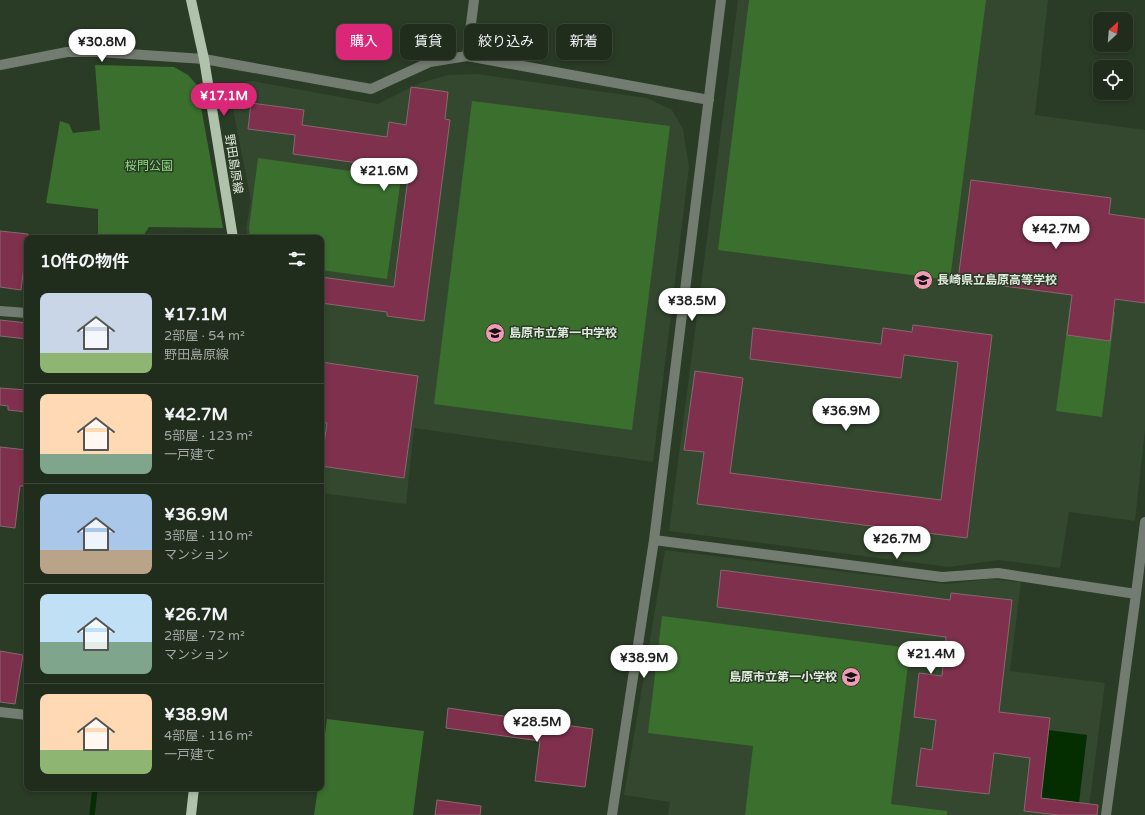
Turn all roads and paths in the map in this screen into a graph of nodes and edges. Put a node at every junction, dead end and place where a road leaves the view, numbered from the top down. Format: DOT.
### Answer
graph roads {
  1 [pos="191,0"];
  2 [pos="474,0"];
  3 [pos="721,0"];
  4 [pos="471,24"];
  5 [pos="464,56"];
  6 [pos="204,59"];
  7 [pos="489,60"];
  8 [pos="0,65"];
  9 [pos="709,100"];
  10 [pos="233,235"];
  11 [pos="0,311"];
  12 [pos="24,314"];
  13 [pos="1145,522"];
  14 [pos="654,540"];
  15 [pos="1136,594"];
  16 [pos="0,712"];
  17 [pos="24,715"];
  18 [pos="194,791"];
  19 [pos="191,815"];
  20 [pos="612,815"];
  21 [pos="1106,815"];
  1 -- 6 [label="main road, 野田島原線"];
  2 -- 4 [label="street"];
  3 -- 9 [label="street"];
  5 -- 6 [label="street"];
  6 -- 8 [label="street"];
  6 -- 10 [label="main road, 野田島原線"];
  7 -- 9 [label="street"];
  9 -- 14 [label="street"];
  11 -- 12 [label="street"];
  13 -- 15 [label="street"];
  14 -- 15 [label="street"];
  14 -- 20 [label="street"];
  15 -- 21 [label="street"];
  16 -- 17 [label="street"];
  18 -- 19 [label="main road"];
}
